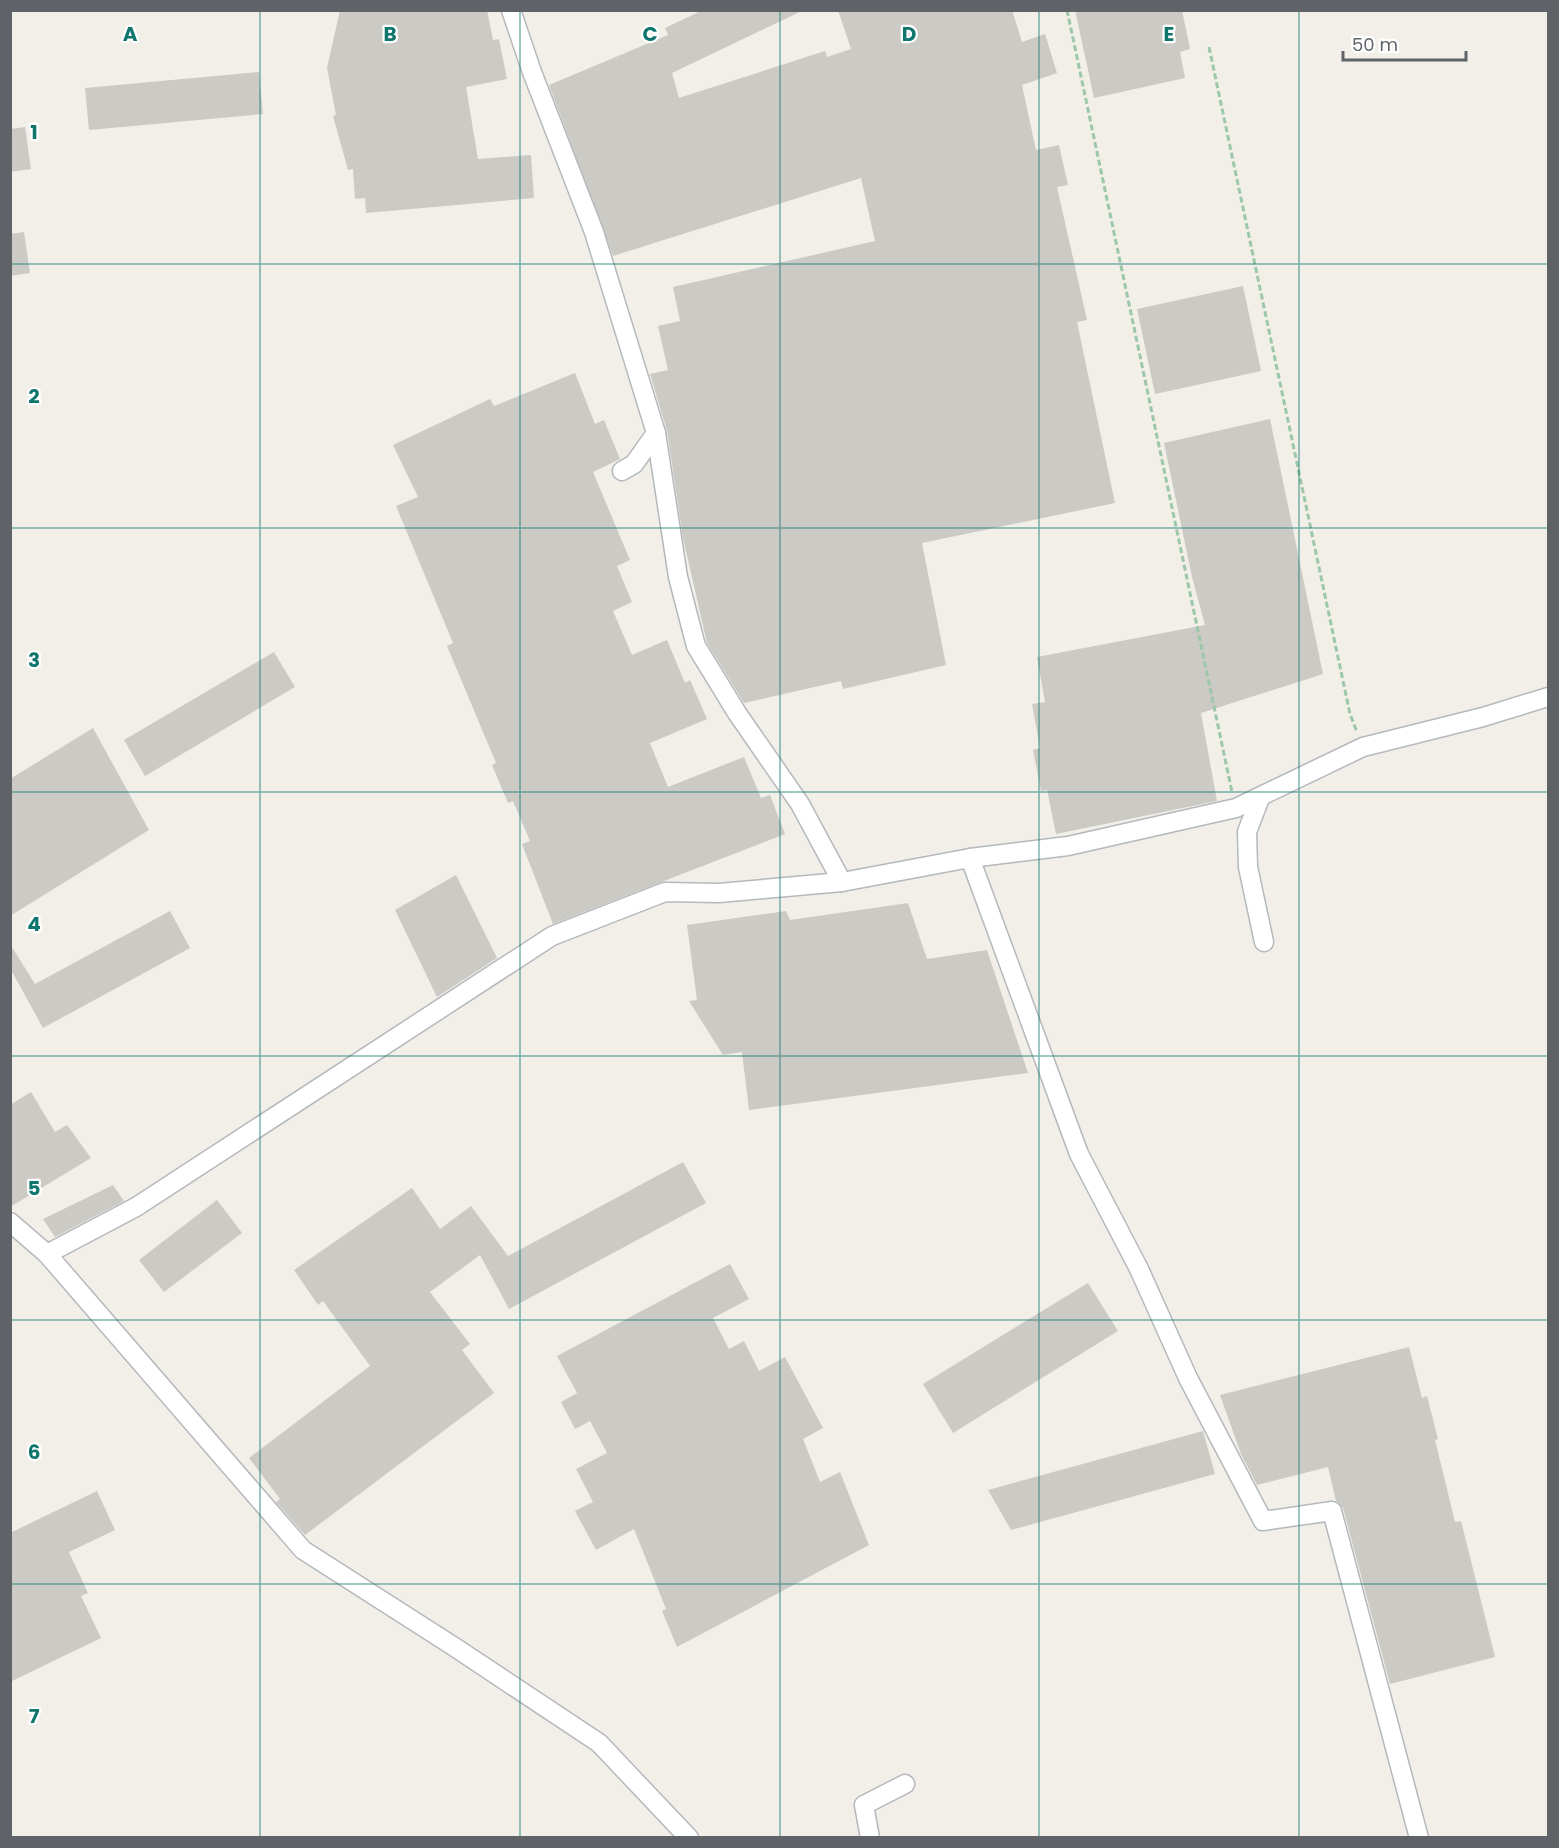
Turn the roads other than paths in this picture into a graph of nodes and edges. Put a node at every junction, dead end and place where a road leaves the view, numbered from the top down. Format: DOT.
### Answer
graph roads {
  1 [pos="511,10"];
  2 [pos="656,433"];
  3 [pos="622,471"];
  4 [pos="1548,697"];
  5 [pos="1260,798"];
  6 [pos="970,858"];
  7 [pos="842,882"];
  8 [pos="1264,942"];
  9 [pos="10,1222"];
  10 [pos="47,1254"];
  11 [pos="905,1784"];
  12 [pos="689,1838"];
  13 [pos="870,1838"];
  14 [pos="1419,1838"];
  1 -- 2 [label="street"];
  2 -- 3 [label="street"];
  2 -- 7 [label="street"];
  4 -- 5 [label="street"];
  5 -- 6 [label="street"];
  5 -- 8 [label="street"];
  6 -- 7 [label="street"];
  6 -- 14 [label="street"];
  7 -- 10 [label="street"];
  9 -- 10 [label="street"];
  10 -- 12 [label="street"];
  11 -- 13 [label="street"];
}
